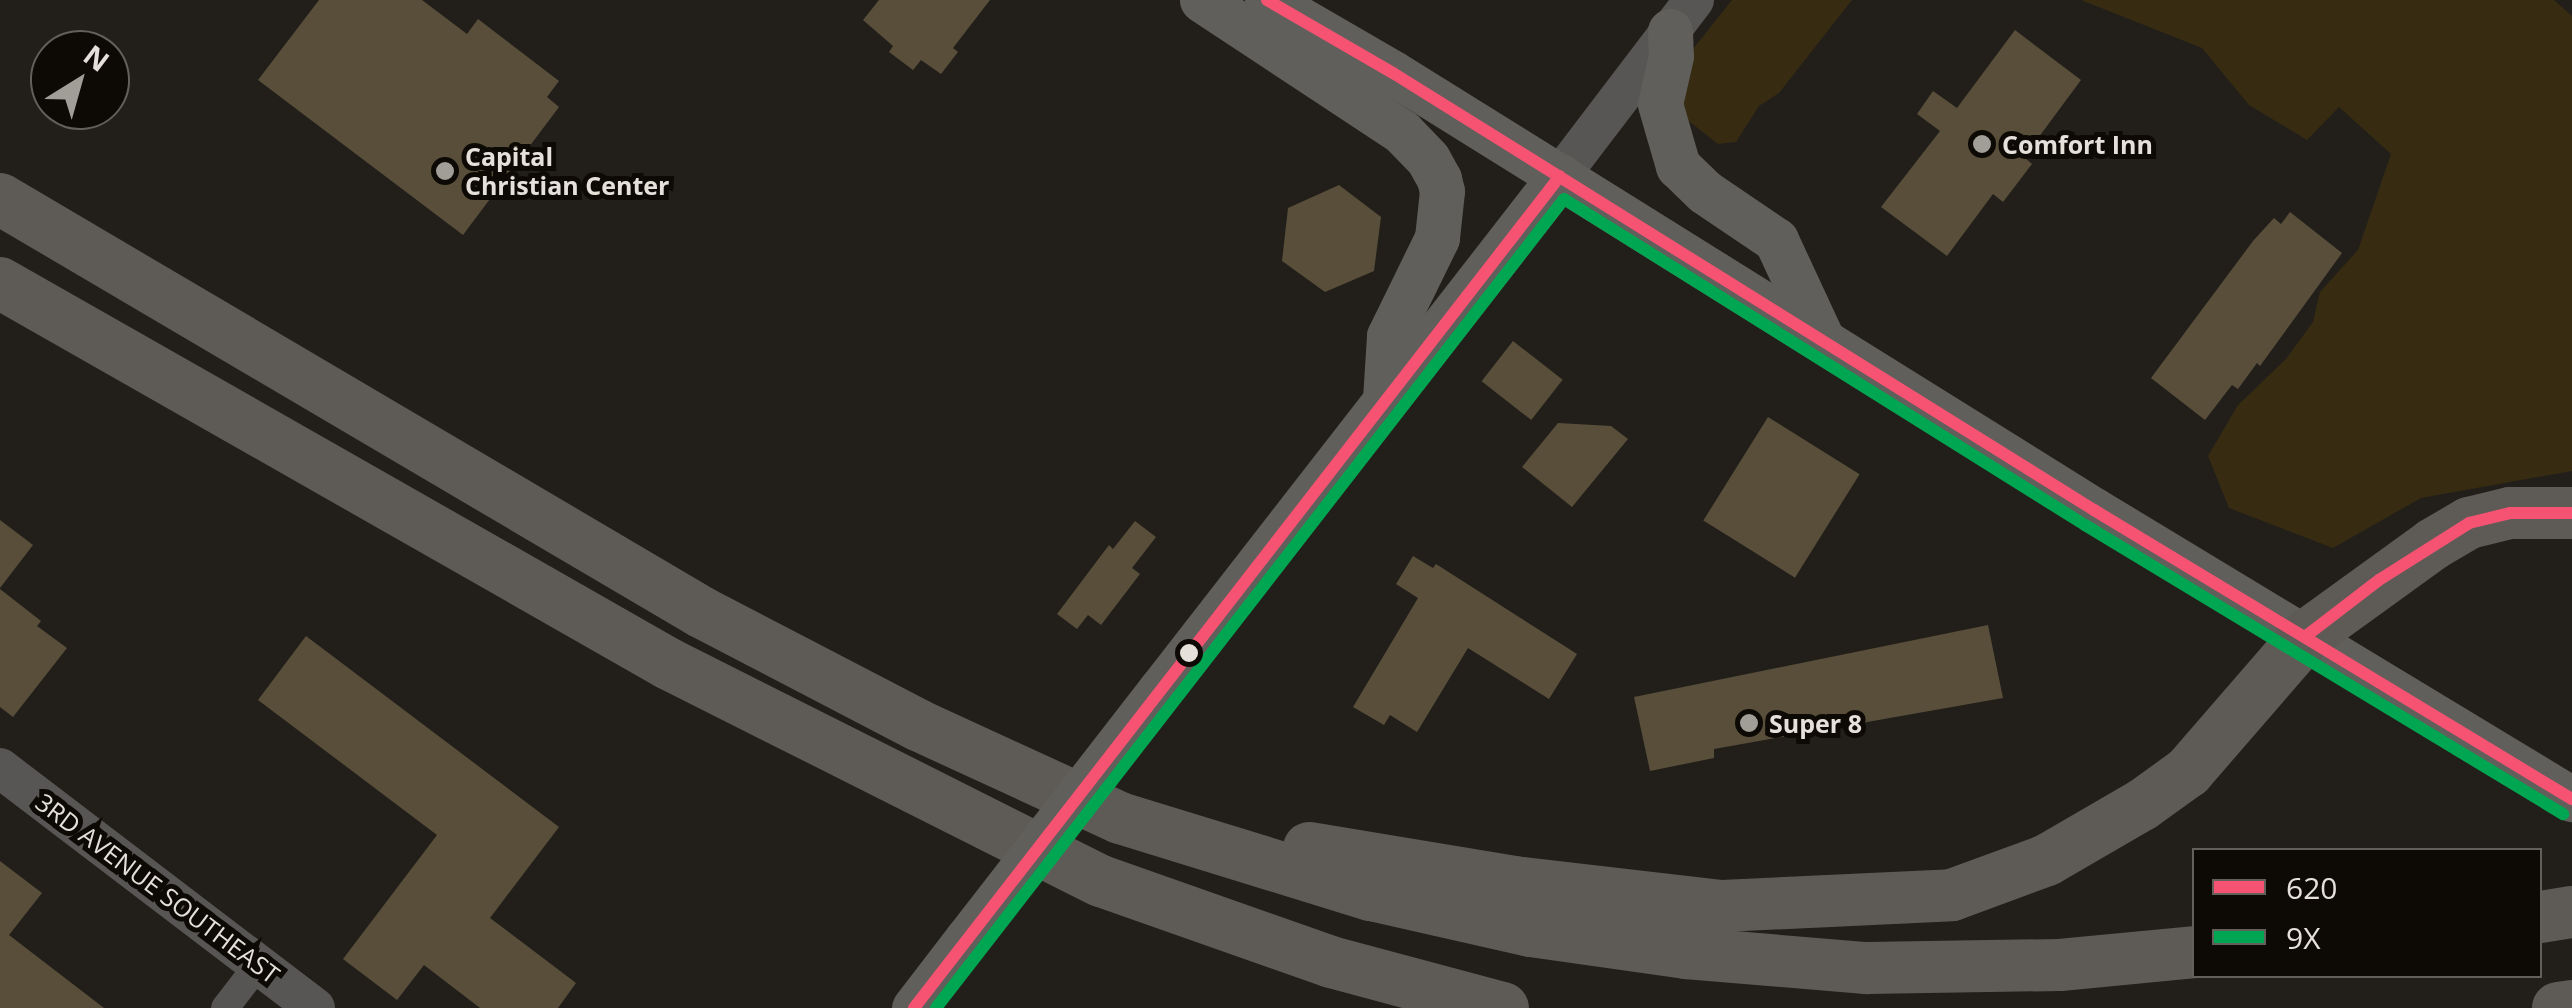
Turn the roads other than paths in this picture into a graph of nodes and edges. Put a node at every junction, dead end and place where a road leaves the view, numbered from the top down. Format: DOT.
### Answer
graph roads {
  1 [pos="1202,0"];
  2 [pos="1268,0"];
  3 [pos="1682,16"];
  4 [pos="1560,176"];
  5 [pos="0,199"];
  6 [pos="0,283"];
  7 [pos="1821,337"];
  8 [pos="1385,400"];
  9 [pos="2572,513"];
  10 [pos="2306,636"];
  11 [pos="0,768"];
  12 [pos="2572,799"];
  13 [pos="1120,818"];
  14 [pos="2192,952"];
  15 [pos="258,965"];
  16 [pos="2572,1006"];
  17 [pos="225,1008"];
  18 [pos="316,1008"];
  19 [pos="914,1008"];
  20 [pos="1503,1008"];
  21 [pos="2558,1008"];
  1 -- 8 [label="main road"];
  2 -- 4 [label="main road"];
  3 -- 4 [label="street"];
  3 -- 7 [label="main road"];
  4 -- 7 [label="main road"];
  4 -- 8 [label="main road"];
  5 -- 13 [label="highway"];
  6 -- 20 [label="highway"];
  7 -- 10 [label="main road"];
  8 -- 19 [label="main road, bridge"];
  9 -- 10 [label="highway"];
  10 -- 12 [label="main road"];
  10 -- 13 [label="highway"];
  11 -- 15 [label="street, 3RD AVENUE SOUTHEAST"];
  13 -- 14 [label="highway"];
  15 -- 17 [label="street"];
  15 -- 18 [label="street, 3RD AVENUE SOUTHEAST"];
  16 -- 21 [label="highway"];
}
